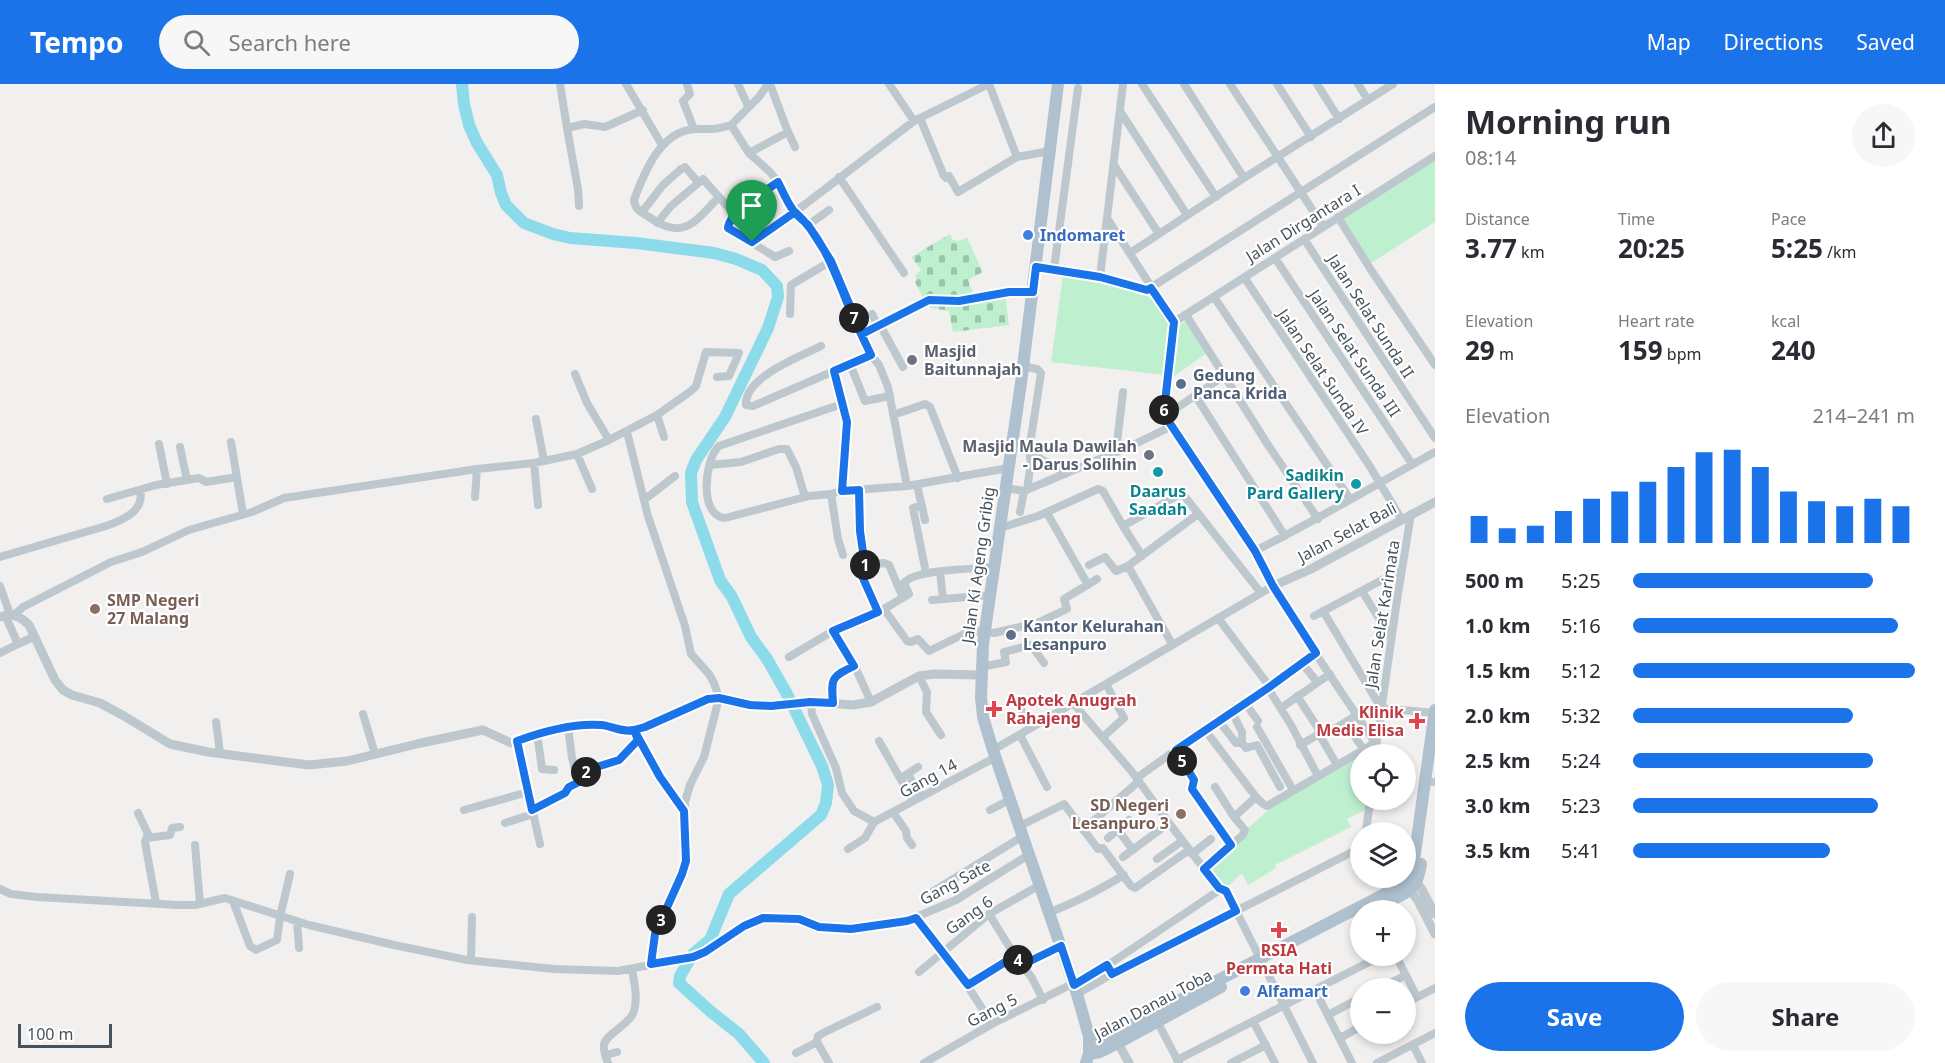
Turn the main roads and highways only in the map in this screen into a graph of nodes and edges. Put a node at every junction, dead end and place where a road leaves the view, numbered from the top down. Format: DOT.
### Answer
graph roads {
  1 [pos="1058,84"];
  2 [pos="1435,712"];
  3 [pos="1435,768"];
  4 [pos="1434,782"];
  5 [pos="1416,830"];
  6 [pos="1416,850"];
  7 [pos="1394,888"];
  8 [pos="1398,888"];
  9 [pos="1384,900"];
  10 [pos="1350,920"];
  11 [pos="1262,961"];
  12 [pos="1092,1051"];
  1 -- 12 [label="main road, Jalan Ki Ageng Gribig"];
  2 -- 5 [label="main road"];
  3 -- 4 [label="main road"];
  4 -- 6 [label="main road"];
  7 -- 11 [label="main road, Jalan Danau Toba"];
  8 -- 9 [label="main road"];
  10 -- 11 [label="main road, Jalan Danau Toba"];
  11 -- 12 [label="main road, Jalan Danau Toba"];
  11 -- 12 [label="main road, Jalan Danau Toba"];
}
